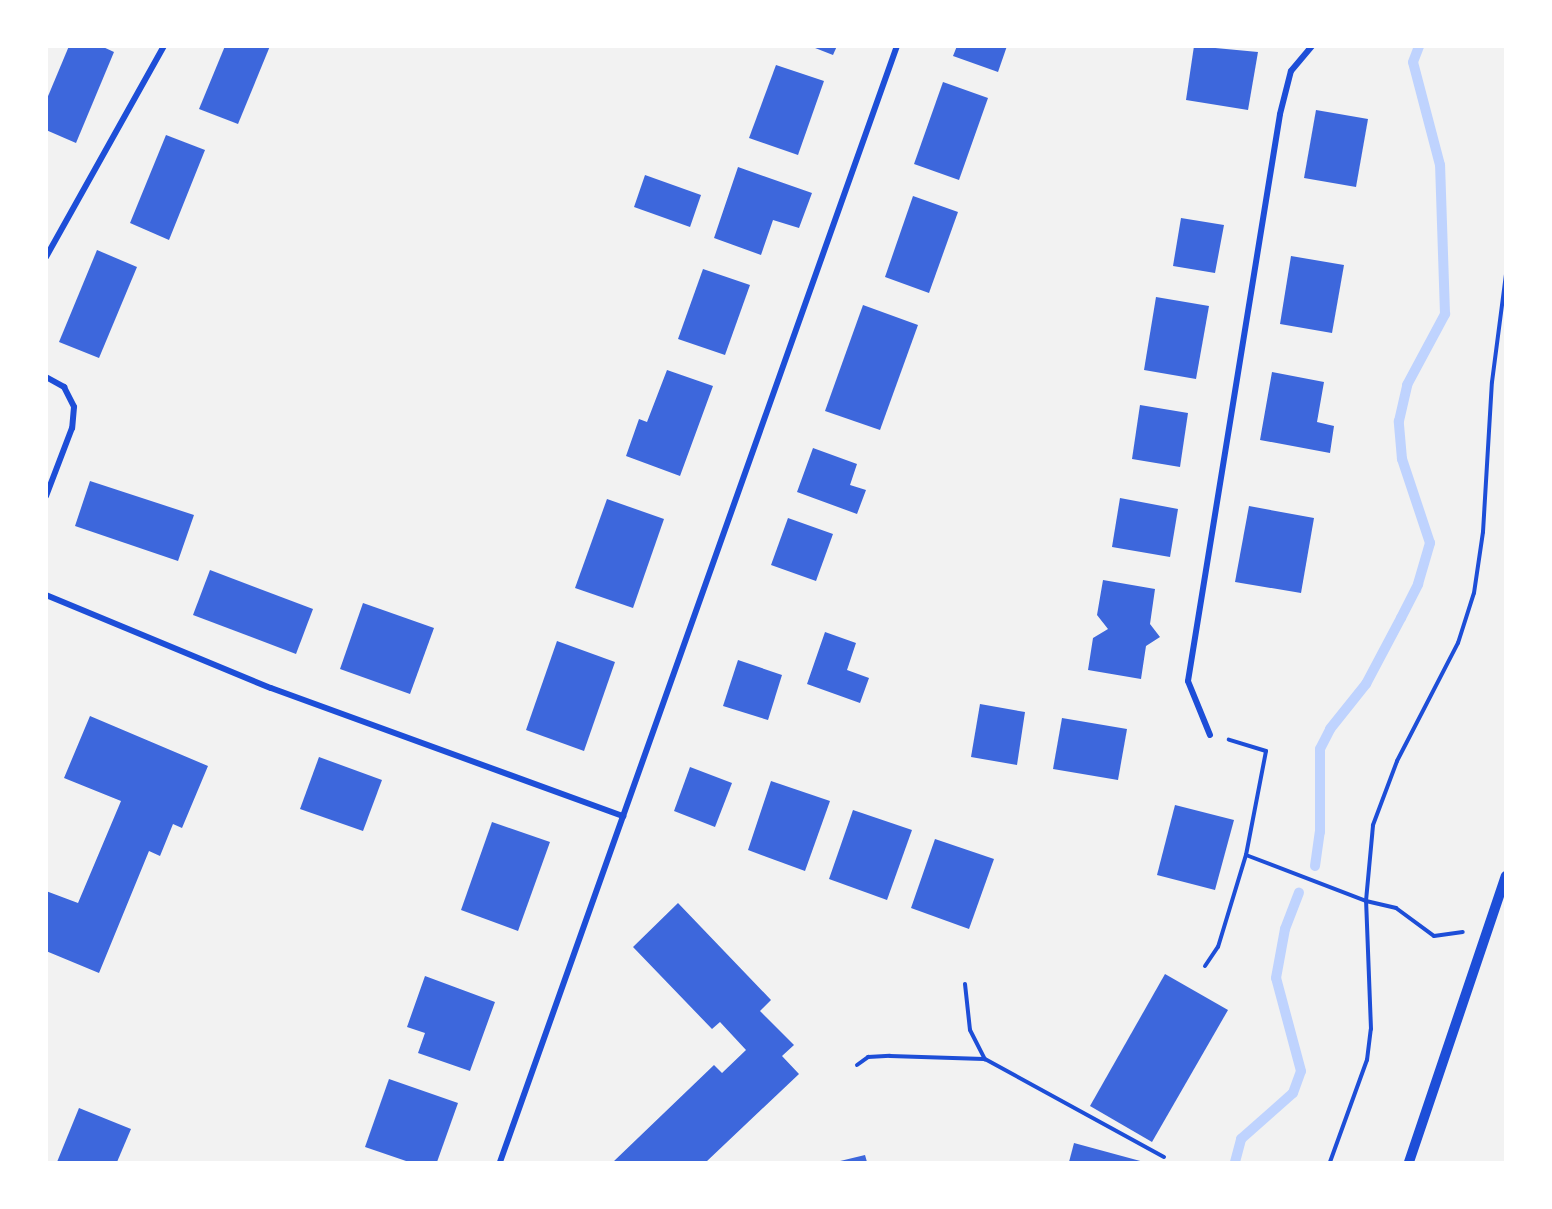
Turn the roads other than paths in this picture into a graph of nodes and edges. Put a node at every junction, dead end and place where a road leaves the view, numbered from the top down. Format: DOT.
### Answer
graph roads {
  1 [pos="164,46"];
  2 [pos="897,46"];
  3 [pos="1312,46"];
  4 [pos="46,257"];
  5 [pos="46,377"];
  6 [pos="46,496"];
  7 [pos="46,595"];
  8 [pos="1210,735"];
  9 [pos="623,816"];
  10 [pos="1506,876"];
  11 [pos="500,1162"];
  12 [pos="1409,1162"];
  1 -- 4 [label="street"];
  2 -- 9 [label="street"];
  3 -- 8 [label="street"];
  5 -- 6 [label="street"];
  7 -- 9 [label="street"];
  9 -- 11 [label="street"];
  10 -- 12 [label="street"];
}
